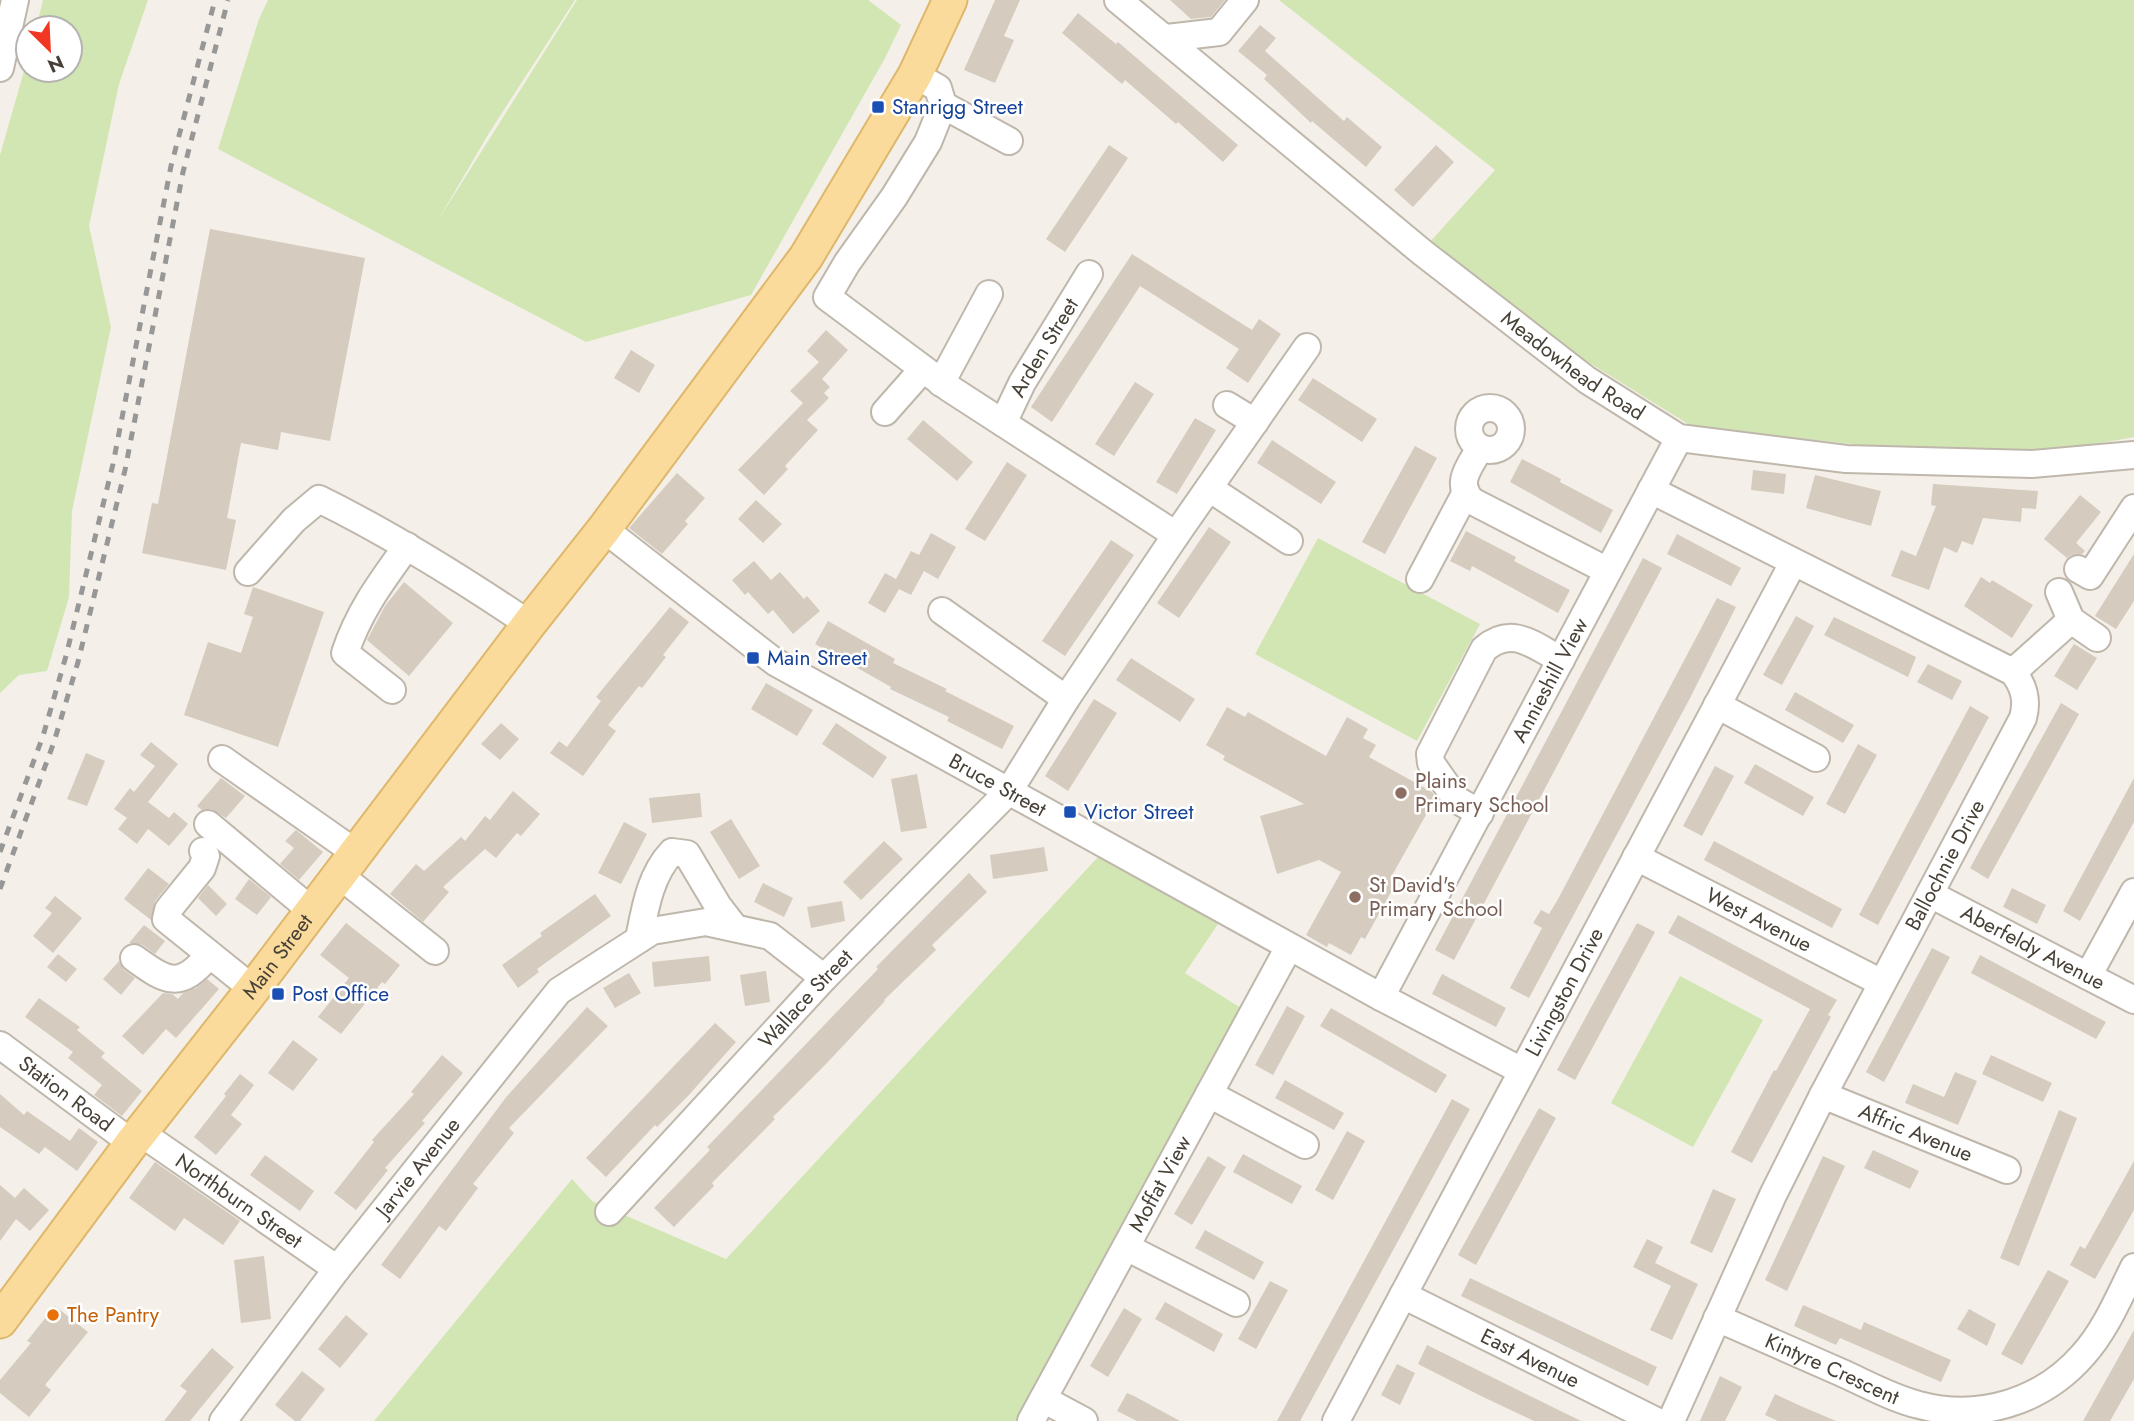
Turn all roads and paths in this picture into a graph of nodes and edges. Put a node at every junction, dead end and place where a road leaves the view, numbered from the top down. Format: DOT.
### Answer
graph roads {
  1 [pos="15,0"];
  2 [pos="950,0"];
  3 [pos="1118,0"];
  4 [pos="1245,0"];
  5 [pos="1167,38"];
  6 [pos="0,68"];
  7 [pos="915,75"];
  8 [pos="943,105"];
  9 [pos="1009,141"];
  10 [pos="1089,274"];
  11 [pos="989,294"];
  12 [pos="1307,347"];
  13 [pos="932,376"];
  14 [pos="1227,405"];
  15 [pos="885,412"];
  16 [pos="1255,422"];
  17 [pos="1003,423"];
  18 [pos="1679,438"];
  19 [pos="1480,448"];
  20 [pos="2134,455"];
  21 [pos="1209,488"];
  22 [pos="1651,490"];
  23 [pos="1465,494"];
  24 [pos="2134,509"];
  25 [pos="604,529"];
  26 [pos="1176,535"];
  27 [pos="1289,541"];
  28 [pos="407,546"];
  29 [pos="1793,563"];
  30 [pos="2078,569"];
  31 [pos="1608,571"];
  32 [pos="248,572"];
  33 [pos="1420,579"];
  34 [pos="2059,592"];
  35 [pos="942,611"];
  36 [pos="2071,620"];
  37 [pos="529,624"];
  38 [pos="2097,638"];
  39 [pos="1561,660"];
  40 [pos="2013,672"];
  41 [pos="392,690"];
  42 [pos="1066,699"];
  43 [pos="1717,705"];
  44 [pos="1816,758"];
  45 [pos="222,759"];
  46 [pos="1009,791"];
  47 [pos="1479,813"];
  48 [pos="208,824"];
  49 [pos="203,851"];
  50 [pos="1636,857"];
  51 [pos="347,864"];
  52 [pos="2134,892"];
  53 [pos="1930,894"];
  54 [pos="312,911"];
  55 [pos="735,928"];
  56 [pos="639,939"];
  57 [pos="1289,947"];
  58 [pos="435,951"];
  59 [pos="209,955"];
  60 [pos="134,958"];
  61 [pos="2088,976"];
  62 [pos="824,978"];
  63 [pos="1882,983"];
  64 [pos="253,989"];
  65 [pos="1381,998"];
  66 [pos="2134,1000"];
  67 [pos="0,1045"];
  68 [pos="1522,1071"];
  69 [pos="1209,1094"];
  70 [pos="1823,1095"];
  71 [pos="136,1138"];
  72 [pos="1304,1145"];
  73 [pos="2007,1170"];
  74 [pos="609,1212"];
  75 [pos="1126,1247"];
  76 [pos="2134,1267"];
  77 [pos="337,1269"];
  78 [pos="1403,1295"];
  79 [pos="1236,1303"];
  80 [pos="1717,1318"];
  81 [pos="0,1321"];
  82 [pos="1037,1410"];
  83 [pos="1929,1415"];
  84 [pos="223,1421"];
  85 [pos="1084,1421"];
  86 [pos="1336,1421"];
  87 [pos="1656,1421"];
  88 [pos="1671,1421"];
  1 -- 6 [label="street"];
  2 -- 7 [label="main road, Main Street"];
  3 -- 5 [label="street, Meadowhead Road"];
  4 -- 5 [label="street"];
  5 -- 18 [label="street, Meadowhead Road"];
  7 -- 8 [label="street"];
  7 -- 25 [label="main road, Main Street"];
  8 -- 9 [label="street"];
  8 -- 13 [label="street"];
  10 -- 17 [label="street, Arden Street"];
  11 -- 13 [label="street"];
  12 -- 16 [label="street"];
  13 -- 15 [label="street"];
  13 -- 17 [label="street"];
  14 -- 16 [label="street"];
  16 -- 21 [label="street"];
  17 -- 26 [label="street"];
  18 -- 20 [label="street, Meadowhead Road"];
  18 -- 22 [label="street, Annieshill View"];
  19 -- 23 [label="street"];
  21 -- 26 [label="street"];
  21 -- 27 [label="street"];
  22 -- 29 [label="street"];
  22 -- 31 [label="street, Annieshill View"];
  23 -- 31 [label="street"];
  23 -- 33 [label="street"];
  24 -- 30 [label="street"];
  25 -- 37 [label="main road, Main Street"];
  25 -- 46 [label="street, Bruce Street"];
  26 -- 42 [label="street"];
  28 -- 32 [label="street"];
  28 -- 37 [label="street"];
  28 -- 41 [label="street"];
  29 -- 40 [label="street"];
  29 -- 43 [label="street, Livingston Drive"];
  31 -- 39 [label="street, Annieshill View"];
  34 -- 36 [label="street"];
  35 -- 42 [label="street"];
  36 -- 38 [label="street"];
  36 -- 40 [label="street"];
  37 -- 51 [label="main road, Main Street"];
  39 -- 47 [label="street, Annieshill View"];
  39 -- 47 [label="street"];
  40 -- 53 [label="street, Ballochnie Drive"];
  42 -- 46 [label="street"];
  43 -- 44 [label="street"];
  43 -- 50 [label="street, Livingston Drive"];
  45 -- 51 [label="street"];
  46 -- 57 [label="street, Bruce Street"];
  46 -- 62 [label="street, Wallace Street"];
  47 -- 65 [label="street, Annieshill View"];
  48 -- 54 [label="street"];
  49 -- 59 [label="street"];
  50 -- 63 [label="street, West Avenue"];
  50 -- 68 [label="street, Livingston Drive"];
  51 -- 54 [label="main road, Main Street"];
  51 -- 58 [label="street"];
  52 -- 61 [label="street"];
  53 -- 61 [label="street, Aberfeldy Avenue"];
  53 -- 63 [label="street, Ballochnie Drive"];
  54 -- 64 [label="main road, Main Street"];
  55 -- 56 [label="street, Jarvie Avenue"];
  55 -- 56 [label="street"];
  55 -- 62 [label="street, Jarvie Avenue"];
  56 -- 77 [label="street, Jarvie Avenue"];
  57 -- 65 [label="street, Bruce Street"];
  57 -- 69 [label="street, Moffat View"];
  59 -- 60 [label="street"];
  59 -- 64 [label="street"];
  61 -- 66 [label="street, Aberfeldy Avenue"];
  62 -- 74 [label="street, Wallace Street"];
  63 -- 70 [label="street, Ballochnie Drive"];
  64 -- 71 [label="main road, Main Street"];
  65 -- 68 [label="street, Bruce Street"];
  67 -- 71 [label="street, Station Road"];
  68 -- 78 [label="street, Livingston Drive"];
  69 -- 72 [label="street"];
  69 -- 75 [label="street, Moffat View"];
  70 -- 73 [label="street, Affric Avenue"];
  70 -- 80 [label="street, Ballochnie Drive"];
  71 -- 77 [label="street, Northburn Street"];
  71 -- 81 [label="main road, Main Street"];
  75 -- 79 [label="street"];
  75 -- 82 [label="street, Moffat View"];
  76 -- 83 [label="street, Kintyre Crescent"];
  77 -- 84 [label="street, Jarvie Avenue"];
  78 -- 86 [label="street, Livingston Drive"];
  78 -- 87 [label="street, East Avenue"];
  80 -- 83 [label="street, Kintyre Crescent"];
  80 -- 88 [label="street, Ballochnie Drive"];
  82 -- 85 [label="street"];
}
